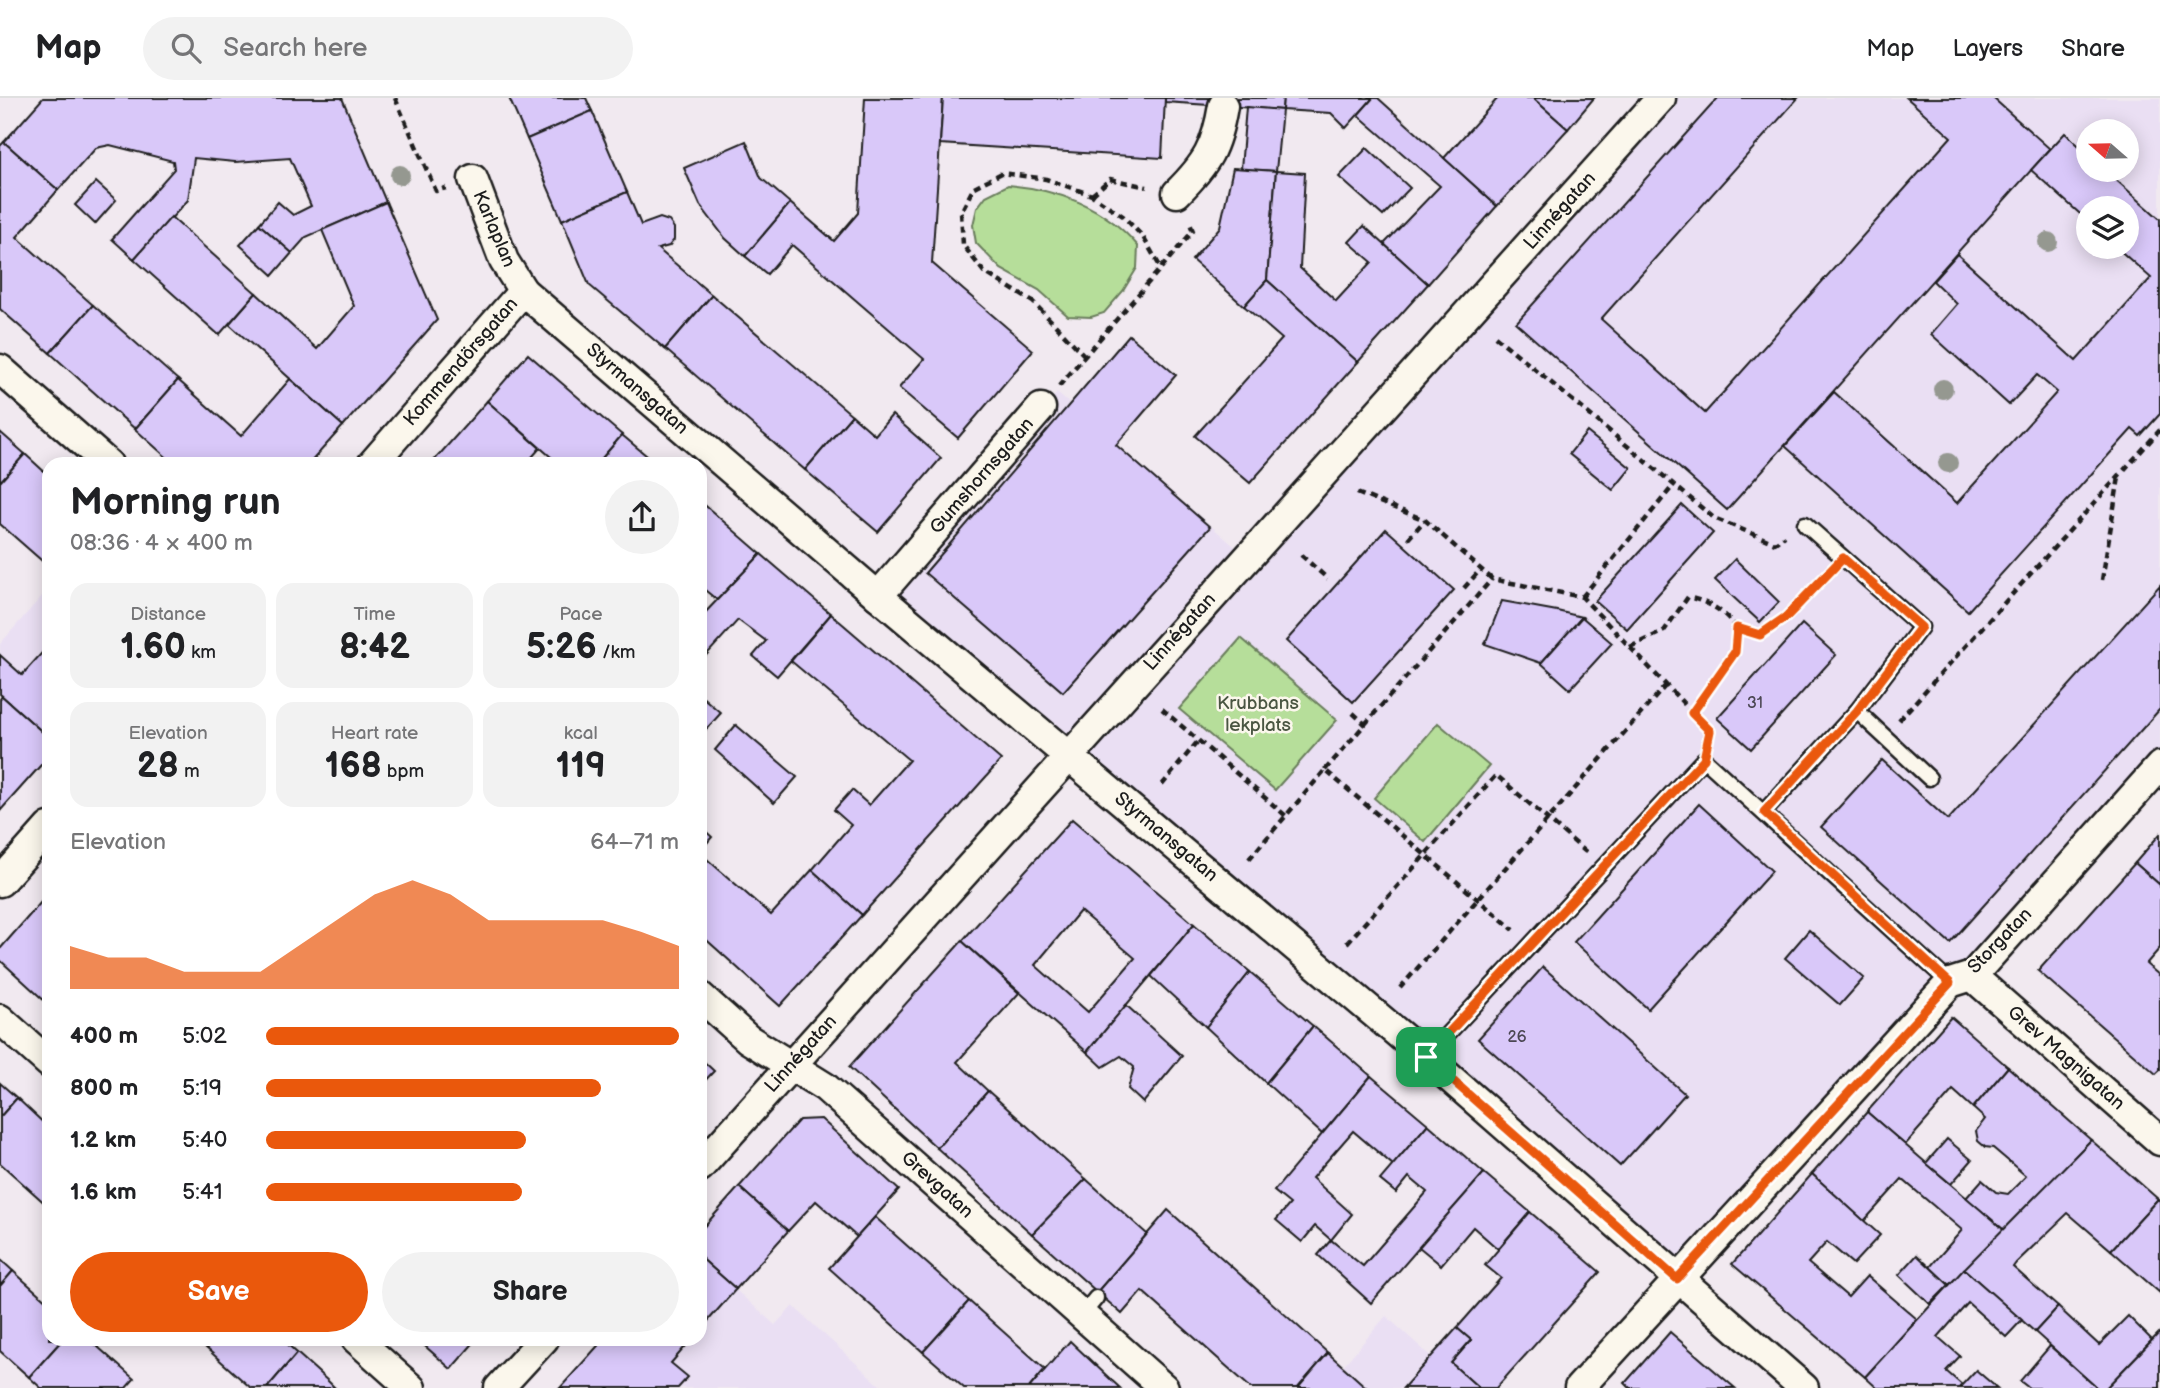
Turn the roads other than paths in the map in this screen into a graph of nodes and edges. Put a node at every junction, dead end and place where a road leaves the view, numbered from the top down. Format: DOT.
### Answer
graph roads {
  1 [pos="1661,98"];
  2 [pos="1223,106"];
  3 [pos="473,179"];
  4 [pos="1177,193"];
  5 [pos="523,291"];
  6 [pos="0,369"];
  7 [pos="1041,408"];
  8 [pos="100,457"];
  9 [pos="378,457"];
  10 [pos="1805,524"];
  11 [pos="878,596"];
  12 [pos="1857,711"];
  13 [pos="1070,755"];
  14 [pos="2160,766"];
  15 [pos="1929,778"];
  16 [pos="1764,812"];
  17 [pos="42,835"];
  18 [pos="0,882"];
  19 [pos="1961,979"];
  20 [pos="707,1002"];
  21 [pos="0,1019"];
  22 [pos="42,1057"];
  23 [pos="1426,1057"];
  24 [pos="792,1065"];
  25 [pos="2160,1141"];
  26 [pos="707,1159"];
  27 [pos="1677,1279"];
  28 [pos="364,1346"];
  29 [pos="538,1346"];
  30 [pos="411,1388"];
  31 [pos="499,1388"];
  32 [pos="1164,1388"];
  33 [pos="1579,1388"];
  34 [pos="1804,1388"];
  1 -- 13 [label="street, Linnégatan"];
  2 -- 4 [label="street"];
  3 -- 5 [label="street, Karlaplan"];
  5 -- 9 [label="street, Kommendörsgatan"];
  5 -- 11 [label="street, Styrmansgatan"];
  6 -- 8 [label="street"];
  7 -- 11 [label="street, Gumshornsgatan"];
  10 -- 12 [label="lane"];
  11 -- 13 [label="street, Styrmansgatan"];
  12 -- 15 [label="lane"];
  12 -- 16 [label="lane"];
  13 -- 23 [label="street, Styrmansgatan"];
  13 -- 24 [label="street, Linnégatan"];
  14 -- 19 [label="street, Storgatan"];
  16 -- 19 [label="lane"];
  16 -- 23 [label="lane"];
  17 -- 18 [label="street"];
  19 -- 25 [label="street, Grev Magnigatan"];
  19 -- 27 [label="street, Storgatan"];
  20 -- 24 [label="street, Grevgatan"];
  21 -- 22 [label="street"];
  23 -- 27 [label="street, Styrmansgatan"];
  24 -- 26 [label="street, Linnégatan"];
  24 -- 32 [label="street, Grevgatan"];
  27 -- 33 [label="street, Storgatan"];
  27 -- 34 [label="street, Styrmansgatan"];
  28 -- 30 [label="street"];
  29 -- 31 [label="street"];
}
